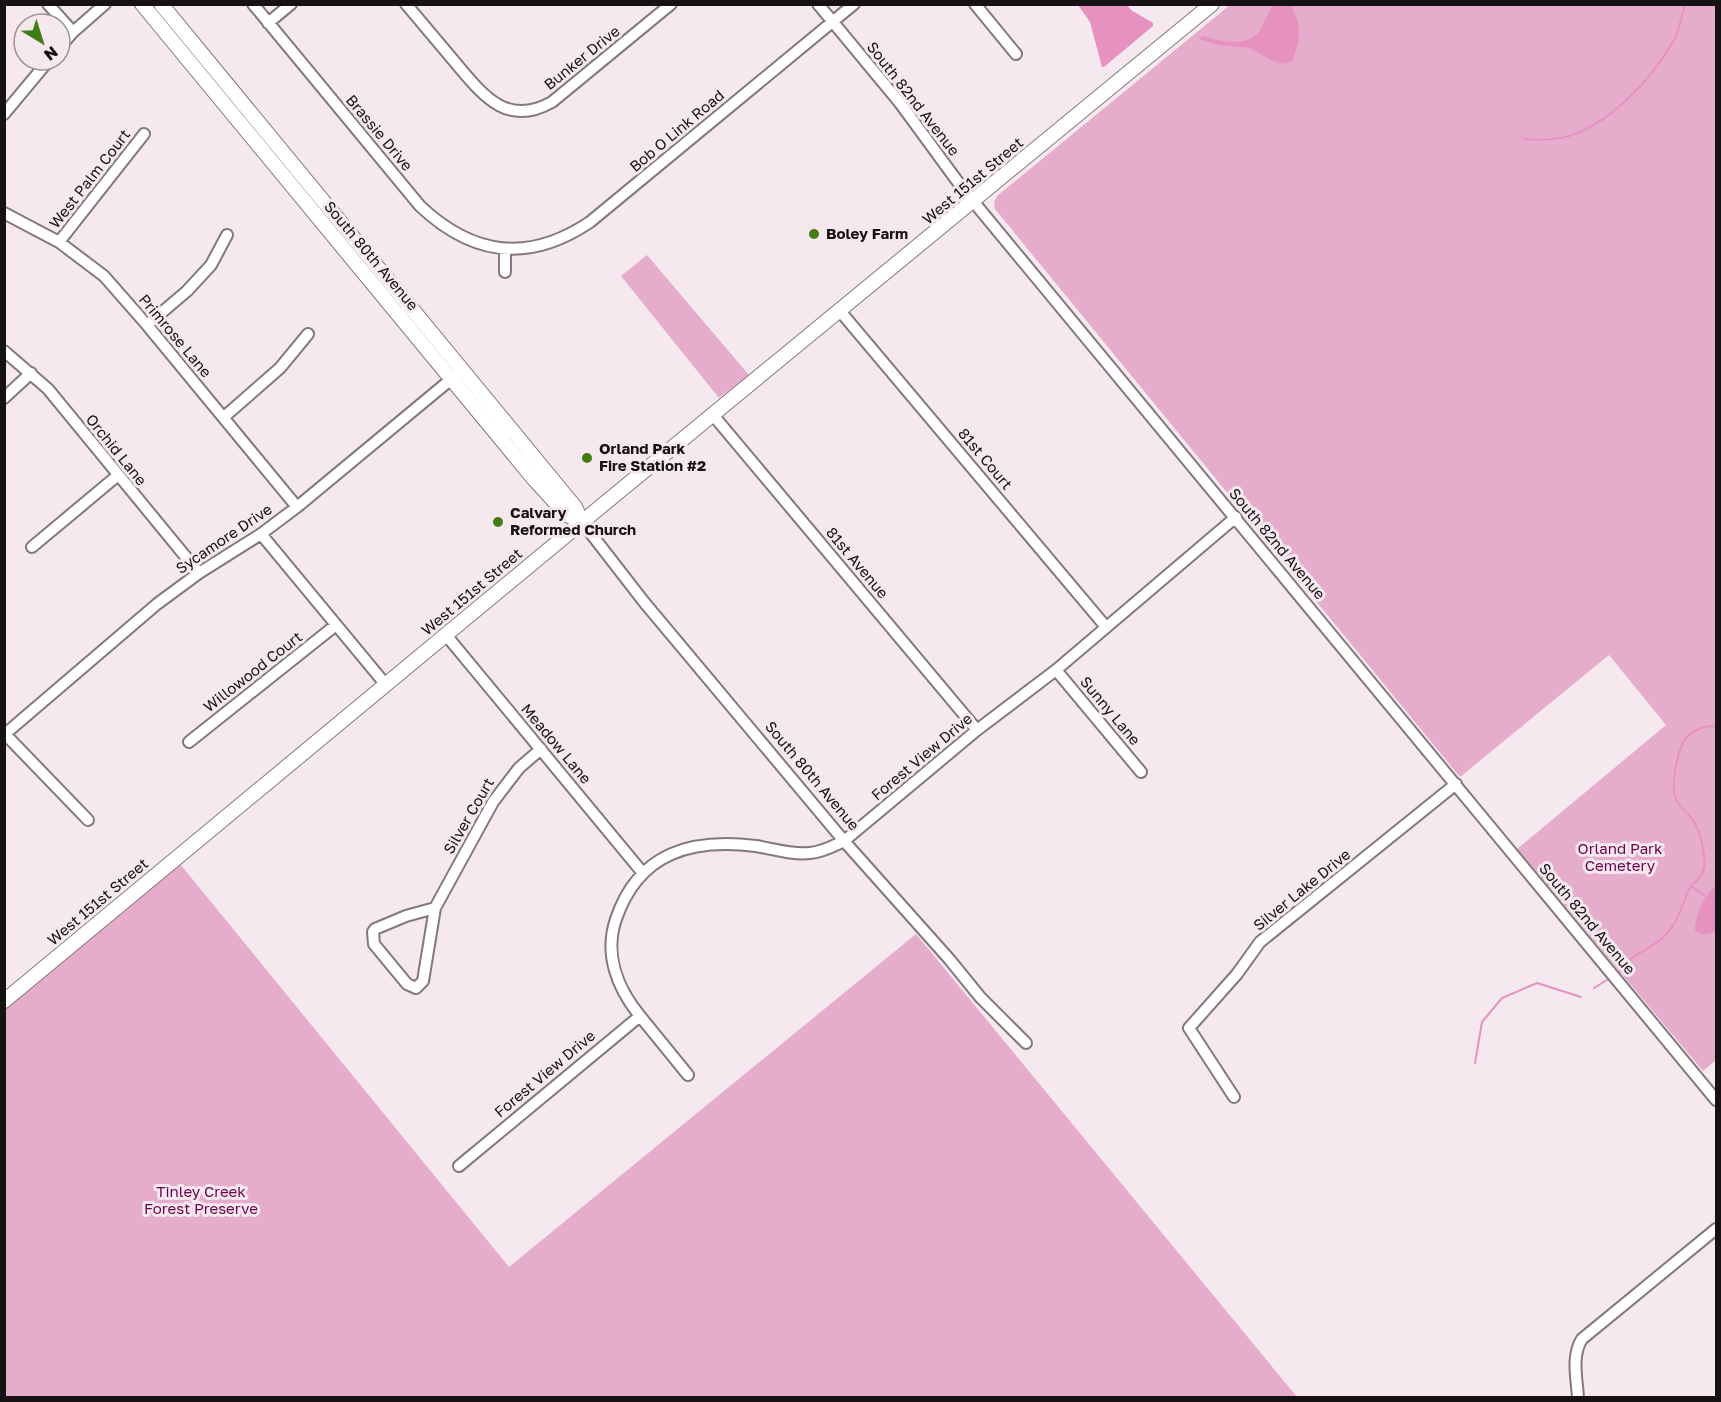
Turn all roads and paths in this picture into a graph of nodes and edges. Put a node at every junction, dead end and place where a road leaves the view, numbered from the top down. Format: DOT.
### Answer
graph roads {
  1 [pos="48,4"];
  2 [pos="105,4"];
  3 [pos="142,4"];
  4 [pos="161,4"];
  5 [pos="253,4"];
  6 [pos="291,4"];
  7 [pos="406,4"];
  8 [pos="819,4"];
  9 [pos="854,4"];
  10 [pos="975,4"];
  11 [pos="1212,4"];
  12 [pos="666,6"];
  13 [pos="833,22"];
  14 [pos="268,23"];
  15 [pos="73,32"];
  16 [pos="1016,54"];
  17 [pos="39,72"];
  18 [pos="4,114"];
  19 [pos="144,134"];
  20 [pos="974,201"];
  21 [pos="4,213"];
  22 [pos="227,235"];
  23 [pos="59,242"];
  24 [pos="505,250"];
  25 [pos="505,272"];
  26 [pos="840,311"];
  27 [pos="147,325"];
  28 [pos="308,334"];
  29 [pos="4,351"];
  30 [pos="462,370"];
  31 [pos="31,373"];
  32 [pos="451,379"];
  33 [pos="4,398"];
  34 [pos="714,415"];
  35 [pos="224,417"];
  36 [pos="117,476"];
  37 [pos="297,507"];
  38 [pos="1236,517"];
  39 [pos="582,522"];
  40 [pos="261,534"];
  41 [pos="32,547"];
  42 [pos="199,573"];
  43 [pos="336,625"];
  44 [pos="1106,627"];
  45 [pos="446,635"];
  46 [pos="1056,670"];
  47 [pos="386,685"];
  48 [pos="977,730"];
  49 [pos="4,734"];
  50 [pos="189,742"];
  51 [pos="542,749"];
  52 [pos="1141,772"];
  53 [pos="1456,784"];
  54 [pos="88,820"];
  55 [pos="844,841"];
  56 [pos="642,872"];
  57 [pos="435,908"];
  58 [pos="4,1001"];
  59 [pos="640,1016"];
  60 [pos="1026,1043"];
  61 [pos="688,1075"];
  62 [pos="1234,1097"];
  63 [pos="1716,1100"];
  64 [pos="459,1166"];
  65 [pos="1716,1229"];
  66 [pos="1578,1398"];
  1 -- 15 [label="street"];
  2 -- 15 [label="street"];
  3 -- 32 [label="street, South 80th Avenue"];
  4 -- 30 [label="street, South 80th Avenue"];
  5 -- 14 [label="street, Brassie Drive"];
  6 -- 14 [label="street"];
  7 -- 12 [label="street, Bunker Drive"];
  8 -- 13 [label="street, South 82nd Avenue"];
  9 -- 13 [label="street, Bob O Link Road"];
  10 -- 16 [label="street"];
  11 -- 20 [label="street, West 151st Street"];
  13 -- 20 [label="street, South 82nd Avenue"];
  13 -- 24 [label="street, Bob O Link Road"];
  14 -- 24 [label="street, Brassie Drive"];
  17 -- 18 [label="street"];
  19 -- 23 [label="street, West Palm Court"];
  20 -- 26 [label="street, West 151st Street"];
  20 -- 38 [label="street, South 82nd Avenue"];
  21 -- 23 [label="street, Primrose Lane"];
  22 -- 27 [label="street"];
  23 -- 27 [label="street, Primrose Lane"];
  24 -- 25 [label="street"];
  26 -- 34 [label="street, West 151st Street"];
  26 -- 44 [label="street, 81st Court"];
  27 -- 35 [label="street, Primrose Lane"];
  28 -- 35 [label="street"];
  29 -- 31 [label="street, Orchid Lane"];
  30 -- 32 [label="street, Sycamore Drive"];
  30 -- 39 [label="street, South 80th Avenue"];
  31 -- 33 [label="street"];
  31 -- 36 [label="street, Orchid Lane"];
  32 -- 37 [label="street, Sycamore Drive"];
  32 -- 39 [label="street, South 80th Avenue"];
  34 -- 39 [label="street, West 151st Street"];
  34 -- 48 [label="street, 81st Avenue"];
  35 -- 37 [label="street, Primrose Lane"];
  36 -- 41 [label="street"];
  36 -- 42 [label="street, Orchid Lane"];
  37 -- 40 [label="street, Sycamore Drive"];
  38 -- 44 [label="street, Forest View Drive"];
  38 -- 53 [label="street, South 82nd Avenue"];
  39 -- 45 [label="street, West 151st Street"];
  39 -- 55 [label="street, South 80th Avenue"];
  40 -- 42 [label="street, Sycamore Drive"];
  40 -- 43 [label="street"];
  42 -- 49 [label="street, Sycamore Drive"];
  43 -- 47 [label="street"];
  43 -- 50 [label="street, Willowood Court"];
  44 -- 46 [label="street, Forest View Drive"];
  45 -- 47 [label="street, West 151st Street"];
  45 -- 51 [label="street, Meadow Lane"];
  46 -- 48 [label="street, Forest View Drive"];
  46 -- 52 [label="street, Sunny Lane"];
  47 -- 58 [label="street, West 151st Street"];
  48 -- 55 [label="street, Forest View Drive"];
  49 -- 54 [label="street"];
  51 -- 56 [label="street, Meadow Lane"];
  51 -- 57 [label="street, Silver Court"];
  53 -- 62 [label="street, Silver Lake Drive"];
  53 -- 63 [label="street, South 82nd Avenue"];
  55 -- 56 [label="street, Forest View Drive"];
  55 -- 60 [label="street, South 80th Avenue"];
  56 -- 59 [label="street, Forest View Drive"];
  57 -- 57 [label="street, Silver Court"];
  59 -- 61 [label="street"];
  59 -- 64 [label="street, Forest View Drive"];
  65 -- 66 [label="street"];
}
